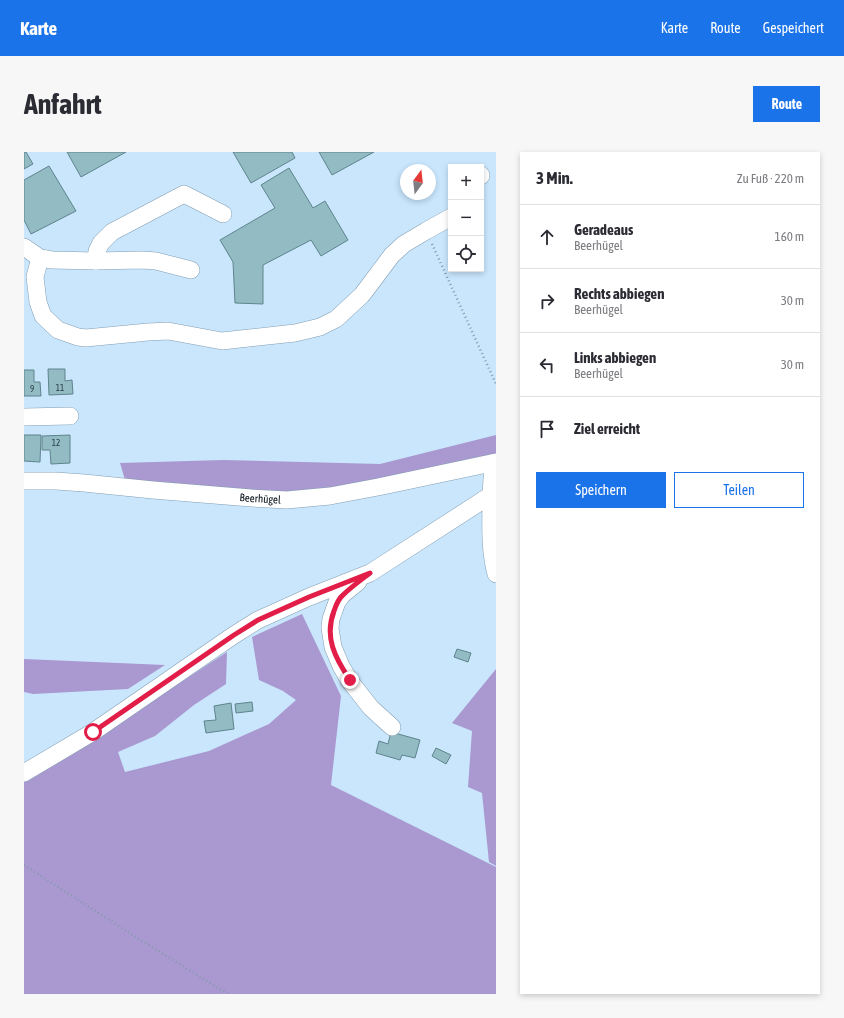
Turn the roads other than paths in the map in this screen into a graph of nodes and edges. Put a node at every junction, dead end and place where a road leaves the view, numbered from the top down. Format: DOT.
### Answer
graph roads {
  1 [pos="223,214"];
  2 [pos="448,219"];
  3 [pos="24,247"];
  4 [pos="40,258"];
  5 [pos="96,261"];
  6 [pos="191,270"];
  7 [pos="70,416"];
  8 [pos="24,417"];
  9 [pos="494,462"];
  10 [pos="24,481"];
  11 [pos="491,495"];
  12 [pos="370,573"];
  13 [pos="496,574"];
  14 [pos="392,727"];
  15 [pos="24,773"];
  1 -- 5 [label="street"];
  2 -- 4 [label="street"];
  3 -- 4 [label="street"];
  4 -- 5 [label="street"];
  5 -- 6 [label="street"];
  7 -- 8 [label="street"];
  9 -- 10 [label="street, Beerhügel"];
  9 -- 11 [label="street, Beerhügel"];
  11 -- 12 [label="street"];
  11 -- 13 [label="street, Beerhügel"];
  12 -- 14 [label="street"];
  12 -- 15 [label="street"];
}
